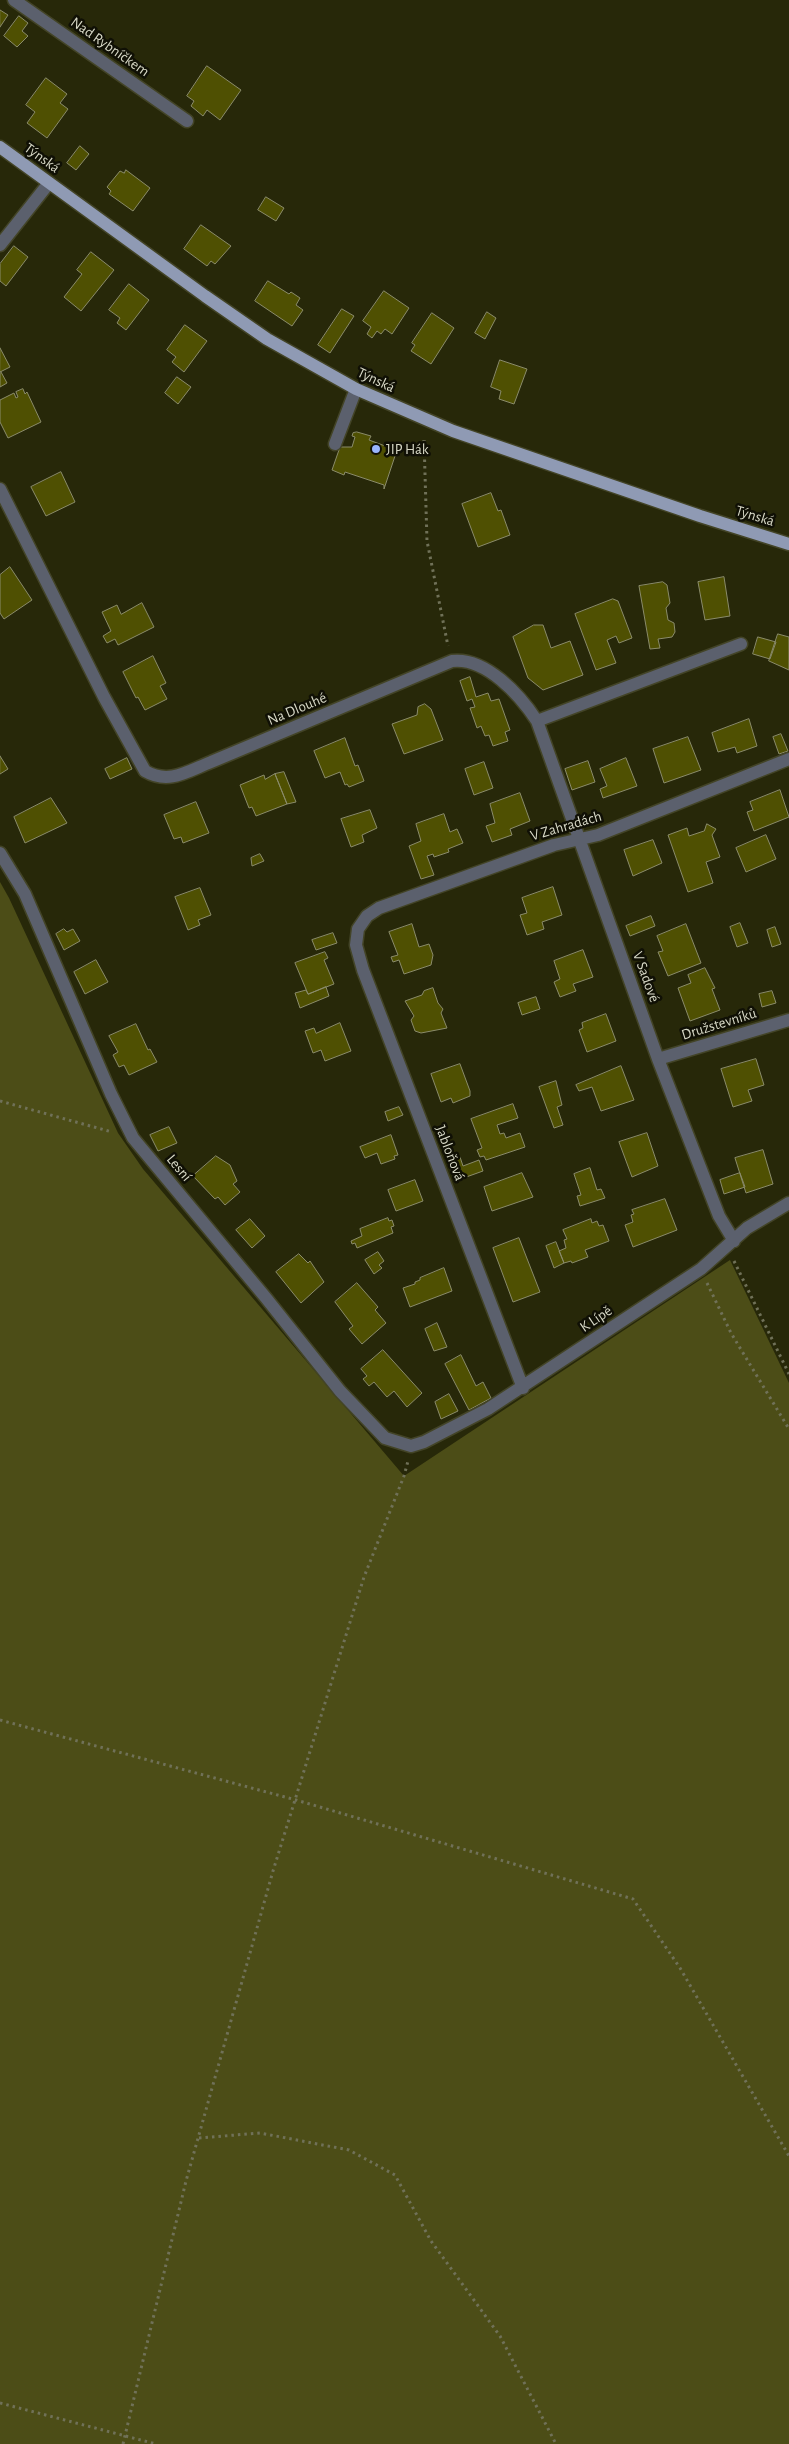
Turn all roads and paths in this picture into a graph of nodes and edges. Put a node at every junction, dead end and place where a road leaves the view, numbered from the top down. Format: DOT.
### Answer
graph roads {
  1 [pos="14,0"];
  2 [pos="187,120"];
  3 [pos="0,146"];
  4 [pos="49,183"];
  5 [pos="0,245"];
  6 [pos="356,389"];
  7 [pos="424,440"];
  8 [pos="335,444"];
  9 [pos="0,490"];
  10 [pos="789,544"];
  11 [pos="741,644"];
  12 [pos="452,661"];
  13 [pos="537,721"];
  14 [pos="789,759"];
  15 [pos="580,839"];
  16 [pos="0,853"];
  17 [pos="358,929"];
  18 [pos="789,1020"];
  19 [pos="658,1059"];
  20 [pos="0,1101"];
  21 [pos="133,1138"];
  22 [pos="789,1203"];
  23 [pos="731,1244"];
  24 [pos="700,1269"];
  25 [pos="789,1374"];
  26 [pos="523,1388"];
  27 [pos="789,1429"];
  28 [pos="412,1446"];
  29 [pos="0,1720"];
  30 [pos="296,1800"];
  31 [pos="199,2138"];
  32 [pos="789,2156"];
  33 [pos="0,2403"];
  34 [pos="125,2436"];
  35 [pos="123,2444"];
  36 [pos="156,2444"];
  37 [pos="556,2444"];
  1 -- 2 [label="street, Nad Rybníčkem"];
  3 -- 4 [label="main road, Týnská"];
  4 -- 5 [label="street"];
  4 -- 6 [label="main road, Týnská"];
  6 -- 8 [label="street"];
  6 -- 10 [label="main road, Týnská"];
  7 -- 12 [label="path"];
  9 -- 12 [label="street, Na Dlouhé"];
  11 -- 13 [label="street"];
  12 -- 13 [label="street"];
  13 -- 15 [label="street, V Sadové"];
  14 -- 15 [label="street, V Zahradách"];
  15 -- 17 [label="street, V Zahradách"];
  15 -- 19 [label="street, V Sadové"];
  16 -- 21 [label="street, Lesní"];
  17 -- 26 [label="street, Jabloňová"];
  18 -- 19 [label="street, Družstevníků"];
  19 -- 23 [label="street, V Sadové"];
  20 -- 21 [label="path"];
  21 -- 28 [label="street, Lesní"];
  22 -- 23 [label="street, K Lípě"];
  23 -- 24 [label="street, K Lípě"];
  23 -- 25 [label="path"];
  24 -- 26 [label="street, K Lípě"];
  24 -- 27 [label="path"];
  26 -- 28 [label="street, K Lípě"];
  28 -- 30 [label="path"];
  29 -- 30 [label="path"];
  30 -- 31 [label="path"];
  30 -- 32 [label="path"];
  31 -- 34 [label="path"];
  31 -- 37 [label="path"];
  33 -- 34 [label="path"];
  34 -- 35 [label="path"];
  34 -- 36 [label="path"];
}
